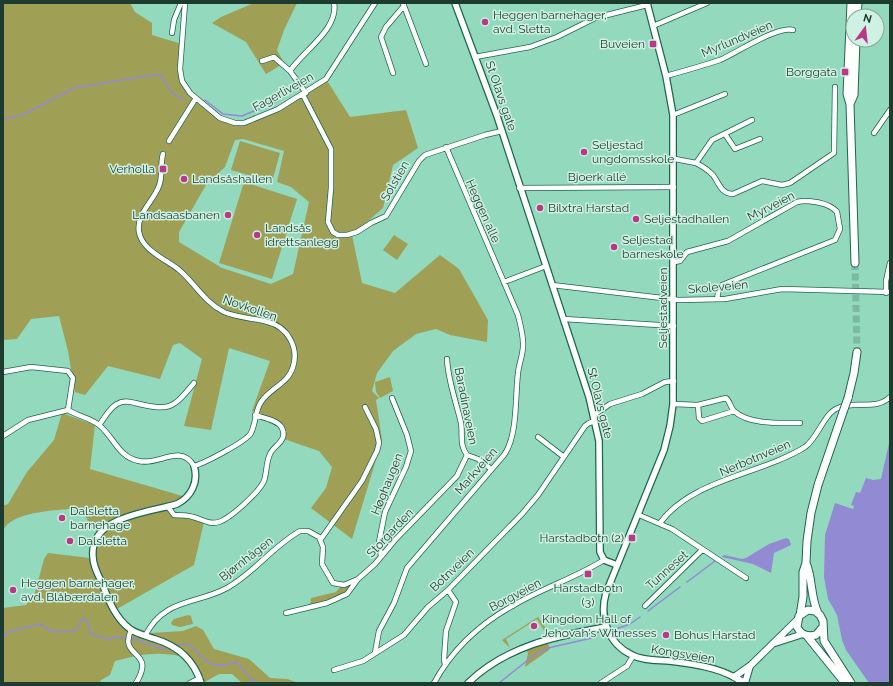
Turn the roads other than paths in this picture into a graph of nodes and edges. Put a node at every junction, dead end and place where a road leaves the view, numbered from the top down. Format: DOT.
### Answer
graph roads {
  1 [pos="181,3"];
  2 [pos="185,3"];
  3 [pos="334,3"];
  4 [pos="375,3"];
  5 [pos="455,3"];
  6 [pos="707,3"];
  7 [pos="851,3"];
  8 [pos="647,4"];
  9 [pos="403,5"];
  10 [pos="653,26"];
  11 [pos="793,30"];
  12 [pos="172,33"];
  13 [pos="856,48"];
  14 [pos="475,57"];
  15 [pos="262,61"];
  16 [pos="426,64"];
  17 [pos="290,71"];
  18 [pos="393,73"];
  19 [pos="666,76"];
  20 [pos="834,87"];
  21 [pos="304,94"];
  22 [pos="725,94"];
  23 [pos="196,98"];
  24 [pos="850,104"];
  25 [pos="890,110"];
  26 [pos="673,115"];
  27 [pos="752,120"];
  28 [pos="502,131"];
  29 [pos="874,132"];
  30 [pos="725,134"];
  31 [pos="760,139"];
  32 [pos="169,141"];
  33 [pos="446,147"];
  34 [pos="163,154"];
  35 [pos="675,159"];
  36 [pos="696,163"];
  37 [pos="674,187"];
  38 [pos="520,188"];
  39 [pos="674,262"];
  40 [pos="855,263"];
  41 [pos="890,263"];
  42 [pos="546,266"];
  43 [pos="504,282"];
  44 [pos="552,286"];
  45 [pos="888,292"];
  46 [pos="674,299"];
  47 [pos="717,299"];
  48 [pos="564,319"];
  49 [pos="674,326"];
  50 [pos="857,352"];
  51 [pos="447,359"];
  52 [pos="3,372"];
  53 [pos="674,381"];
  54 [pos="194,383"];
  55 [pos="890,397"];
  56 [pos="392,398"];
  57 [pos="673,404"];
  58 [pos="698,405"];
  59 [pos="365,407"];
  60 [pos="68,410"];
  61 [pos="734,411"];
  62 [pos="255,415"];
  63 [pos="594,415"];
  64 [pos="595,421"];
  65 [pos="800,423"];
  66 [pos="99,425"];
  67 [pos="3,436"];
  68 [pos="538,437"];
  69 [pos="467,455"];
  70 [pos="564,457"];
  71 [pos="194,466"];
  72 [pos="491,469"];
  73 [pos="168,507"];
  74 [pos="638,515"];
  75 [pos="660,523"];
  76 [pos="321,540"];
  77 [pos="702,550"];
  78 [pos="381,556"];
  79 [pos="604,560"];
  80 [pos="806,563"];
  81 [pos="617,565"];
  82 [pos="746,578"];
  83 [pos="358,579"];
  84 [pos="448,590"];
  85 [pos="645,606"];
  86 [pos="286,613"];
  87 [pos="818,613"];
  88 [pos="798,618"];
  89 [pos="606,627"];
  90 [pos="822,628"];
  91 [pos="131,630"];
  92 [pos="805,635"];
  93 [pos="145,636"];
  94 [pos="775,643"];
  95 [pos="375,653"];
  96 [pos="633,656"];
  97 [pos="445,665"];
  98 [pos="751,665"];
  99 [pos="334,670"];
  100 [pos="734,677"];
  101 [pos="200,681"];
  102 [pos="136,683"];
  103 [pos="190,683"];
  104 [pos="434,683"];
  105 [pos="468,683"];
  106 [pos="601,683"];
  107 [pos="745,683"];
  108 [pos="845,683"];
  109 [pos="851,683"];
  1 -- 12 [label="street"];
  2 -- 23 [label="street, Fagerliveien"];
  3 -- 17 [label="street"];
  4 -- 21 [label="street, Fagerliveien"];
  5 -- 14 [label="street, St Olavs gate"];
  6 -- 10 [label="street"];
  7 -- 24 [label="highway"];
  8 -- 10 [label="street, Seljestadveien"];
  8 -- 14 [label="street"];
  9 -- 16 [label="street"];
  9 -- 18 [label="street"];
  10 -- 19 [label="street, Seljestadveien"];
  11 -- 19 [label="street, Myrlundveien"];
  13 -- 24 [label="highway"];
  14 -- 28 [label="street, St Olavs gate"];
  15 -- 17 [label="street"];
  17 -- 21 [label="street"];
  19 -- 26 [label="street, Seljestadveien"];
  20 -- 36 [label="street"];
  21 -- 23 [label="street, Fagerliveien"];
  21 -- 33 [label="street, Solstien"];
  22 -- 26 [label="street"];
  23 -- 32 [label="street"];
  24 -- 40 [label="highway"];
  25 -- 29 [label="street"];
  26 -- 35 [label="street, Seljestadveien"];
  27 -- 30 [label="street"];
  28 -- 33 [label="street, Solstien"];
  28 -- 38 [label="street, St Olavs gate"];
  30 -- 31 [label="street"];
  30 -- 36 [label="street"];
  33 -- 43 [label="street, Heggen alle"];
  34 -- 62 [label="street, Novkollen"];
  35 -- 36 [label="street"];
  35 -- 37 [label="street, Seljestadveien"];
  37 -- 38 [label="street, Bjoerk allé"];
  37 -- 39 [label="street, Seljestadveien"];
  38 -- 42 [label="street, St Olavs gate"];
  39 -- 46 [label="street, Seljestadveien"];
  39 -- 47 [label="street, Myrveien"];
  41 -- 45 [label="street, Skoleveien"];
  42 -- 43 [label="street"];
  42 -- 44 [label="street, St Olavs gate"];
  43 -- 72 [label="street, Markveien"];
  44 -- 46 [label="street, Skoleveien"];
  44 -- 48 [label="street, St Olavs gate"];
  45 -- 47 [label="street, Skoleveien"];
  46 -- 47 [label="street, Skoleveien"];
  46 -- 49 [label="street, Seljestadveien"];
  48 -- 49 [label="street"];
  48 -- 63 [label="street, St Olavs gate"];
  49 -- 53 [label="street, Seljestadveien"];
  50 -- 80 [label="highway, bridge"];
  51 -- 69 [label="street, Baradinaveien"];
  52 -- 60 [label="street"];
  53 -- 57 [label="street, Seljestadveien"];
  53 -- 63 [label="street"];
  54 -- 66 [label="street"];
  55 -- 75 [label="street, Nerbotnveien"];
  56 -- 78 [label="street, Høghaugen"];
  57 -- 58 [label="street"];
  57 -- 74 [label="street, Seljestadveien"];
  58 -- 61 [label="street"];
  58 -- 61 [label="street"];
  59 -- 76 [label="street"];
  60 -- 66 [label="street"];
  60 -- 67 [label="street"];
  61 -- 65 [label="street"];
  62 -- 71 [label="street, Novkollen"];
  62 -- 73 [label="street"];
  63 -- 64 [label="street, St Olavs gate"];
  64 -- 70 [label="street, Botnveien"];
  64 -- 79 [label="street, St Olavs gate"];
  66 -- 71 [label="street"];
  68 -- 70 [label="street"];
  69 -- 72 [label="street"];
  69 -- 78 [label="street, Storgarden"];
  70 -- 84 [label="street, Botnveien"];
  71 -- 73 [label="street"];
  72 -- 95 [label="street, Markveien"];
  73 -- 91 [label="street"];
  74 -- 75 [label="street, Tunneset"];
  74 -- 81 [label="street, Seljestadveien"];
  75 -- 77 [label="street, Tunneset"];
  76 -- 83 [label="street"];
  76 -- 93 [label="street, Bjørnhågen"];
  77 -- 82 [label="street, Tunneset"];
  77 -- 85 [label="street, Tunneset"];
  78 -- 83 [label="street, Storgarden"];
  79 -- 81 [label="street"];
  79 -- 97 [label="street, Borgveien"];
  80 -- 87 [label="highway"];
  80 -- 88 [label="highway"];
  81 -- 89 [label="street, Seljestadveien"];
  83 -- 86 [label="street, Storgarden"];
  84 -- 95 [label="street, Botnveien"];
  84 -- 97 [label="street"];
  87 -- 88 [label="highway"];
  87 -- 90 [label="highway"];
  88 -- 92 [label="highway"];
  88 -- 94 [label="main road"];
  89 -- 96 [label="street, Kongsveien"];
  89 -- 105 [label="street"];
  90 -- 92 [label="highway"];
  90 -- 109 [label="highway"];
  91 -- 93 [label="street"];
  91 -- 102 [label="street"];
  92 -- 94 [label="main road"];
  92 -- 108 [label="highway"];
  93 -- 101 [label="street"];
  94 -- 98 [label="main road"];
  95 -- 99 [label="street, Botnveien"];
  96 -- 100 [label="street, Kongsveien"];
  96 -- 106 [label="street"];
  97 -- 104 [label="street, Borgveien"];
  98 -- 100 [label="main road"];
  98 -- 107 [label="main road"];
  100 -- 107 [label="main road, Kongsveien"];
  101 -- 103 [label="street"];
}
